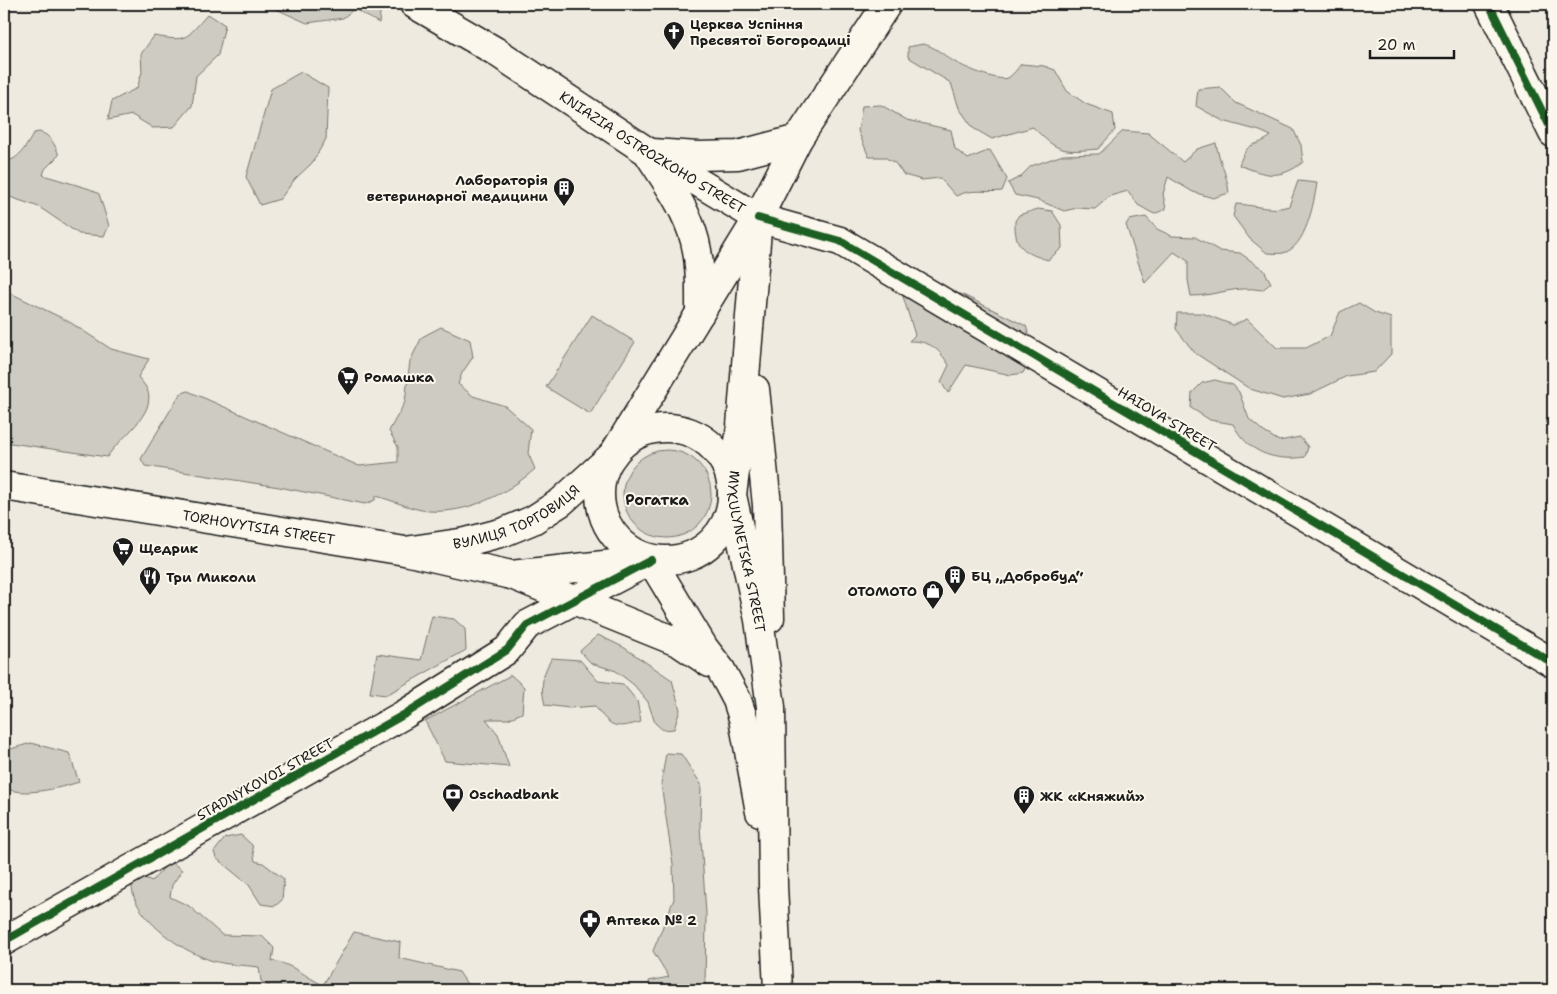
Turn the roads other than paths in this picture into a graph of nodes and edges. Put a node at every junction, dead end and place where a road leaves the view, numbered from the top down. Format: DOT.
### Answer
graph roads {
  1 [pos="414,4"];
  2 [pos="887,4"];
  3 [pos="1489,4"];
  4 [pos="1553,133"];
  5 [pos="798,139"];
  6 [pos="648,152"];
  7 [pos="758,218"];
  8 [pos="700,313"];
  9 [pos="748,336"];
  10 [pos="613,455"];
  11 [pos="4,486"];
  12 [pos="732,495"];
  13 [pos="405,550"];
  14 [pos="651,560"];
  15 [pos="511,575"];
  16 [pos="574,600"];
  17 [pos="1553,663"];
  18 [pos="721,670"];
  19 [pos="771,707"];
  20 [pos="773,885"];
  21 [pos="4,941"];
  22 [pos="778,990"];
  1 -- 6 [label="main road, KNIAZIA OSTROZKOHO STREET"];
  2 -- 5 [label="main road"];
  3 -- 4 [label="main road"];
  5 -- 6 [label="main road"];
  5 -- 7 [label="main road"];
  6 -- 7 [label="main road, KNIAZIA OSTROZKOHO STREET"];
  6 -- 8 [label="main road"];
  7 -- 8 [label="main road, KNIAZIA OSTROZKOHO STREET"];
  7 -- 9 [label="main road, MYKULYNETSKA STREET"];
  7 -- 17 [label="main road, HAIOVA STREET"];
  8 -- 10 [label="main road, KNIAZIA OSTROZKOHO STREET"];
  9 -- 12 [label="main road, MYKULYNETSKA STREET"];
  9 -- 19 [label="main road"];
  10 -- 12 [label="main road"];
  10 -- 13 [label="main road, ВУЛИЦЯ ТОРГОВИЦЯ"];
  10 -- 14 [label="main road"];
  11 -- 13 [label="main road, TORHOVYTSIA STREET"];
  12 -- 14 [label="main road"];
  12 -- 19 [label="main road, MYKULYNETSKA STREET"];
  13 -- 15 [label="main road, TORHOVYTSIA STREET"];
  14 -- 15 [label="main road"];
  14 -- 16 [label="main road"];
  14 -- 18 [label="main road, MYKULYNETSKA STREET"];
  15 -- 16 [label="main road"];
  16 -- 18 [label="main road"];
  16 -- 21 [label="main road, STADNYKOVOI STREET"];
  18 -- 20 [label="main road, MYKULYNETSKA STREET"];
  19 -- 20 [label="main road, MYKULYNETSKA STREET"];
  20 -- 22 [label="main road, MYKULYNETSKA STREET"];
}
